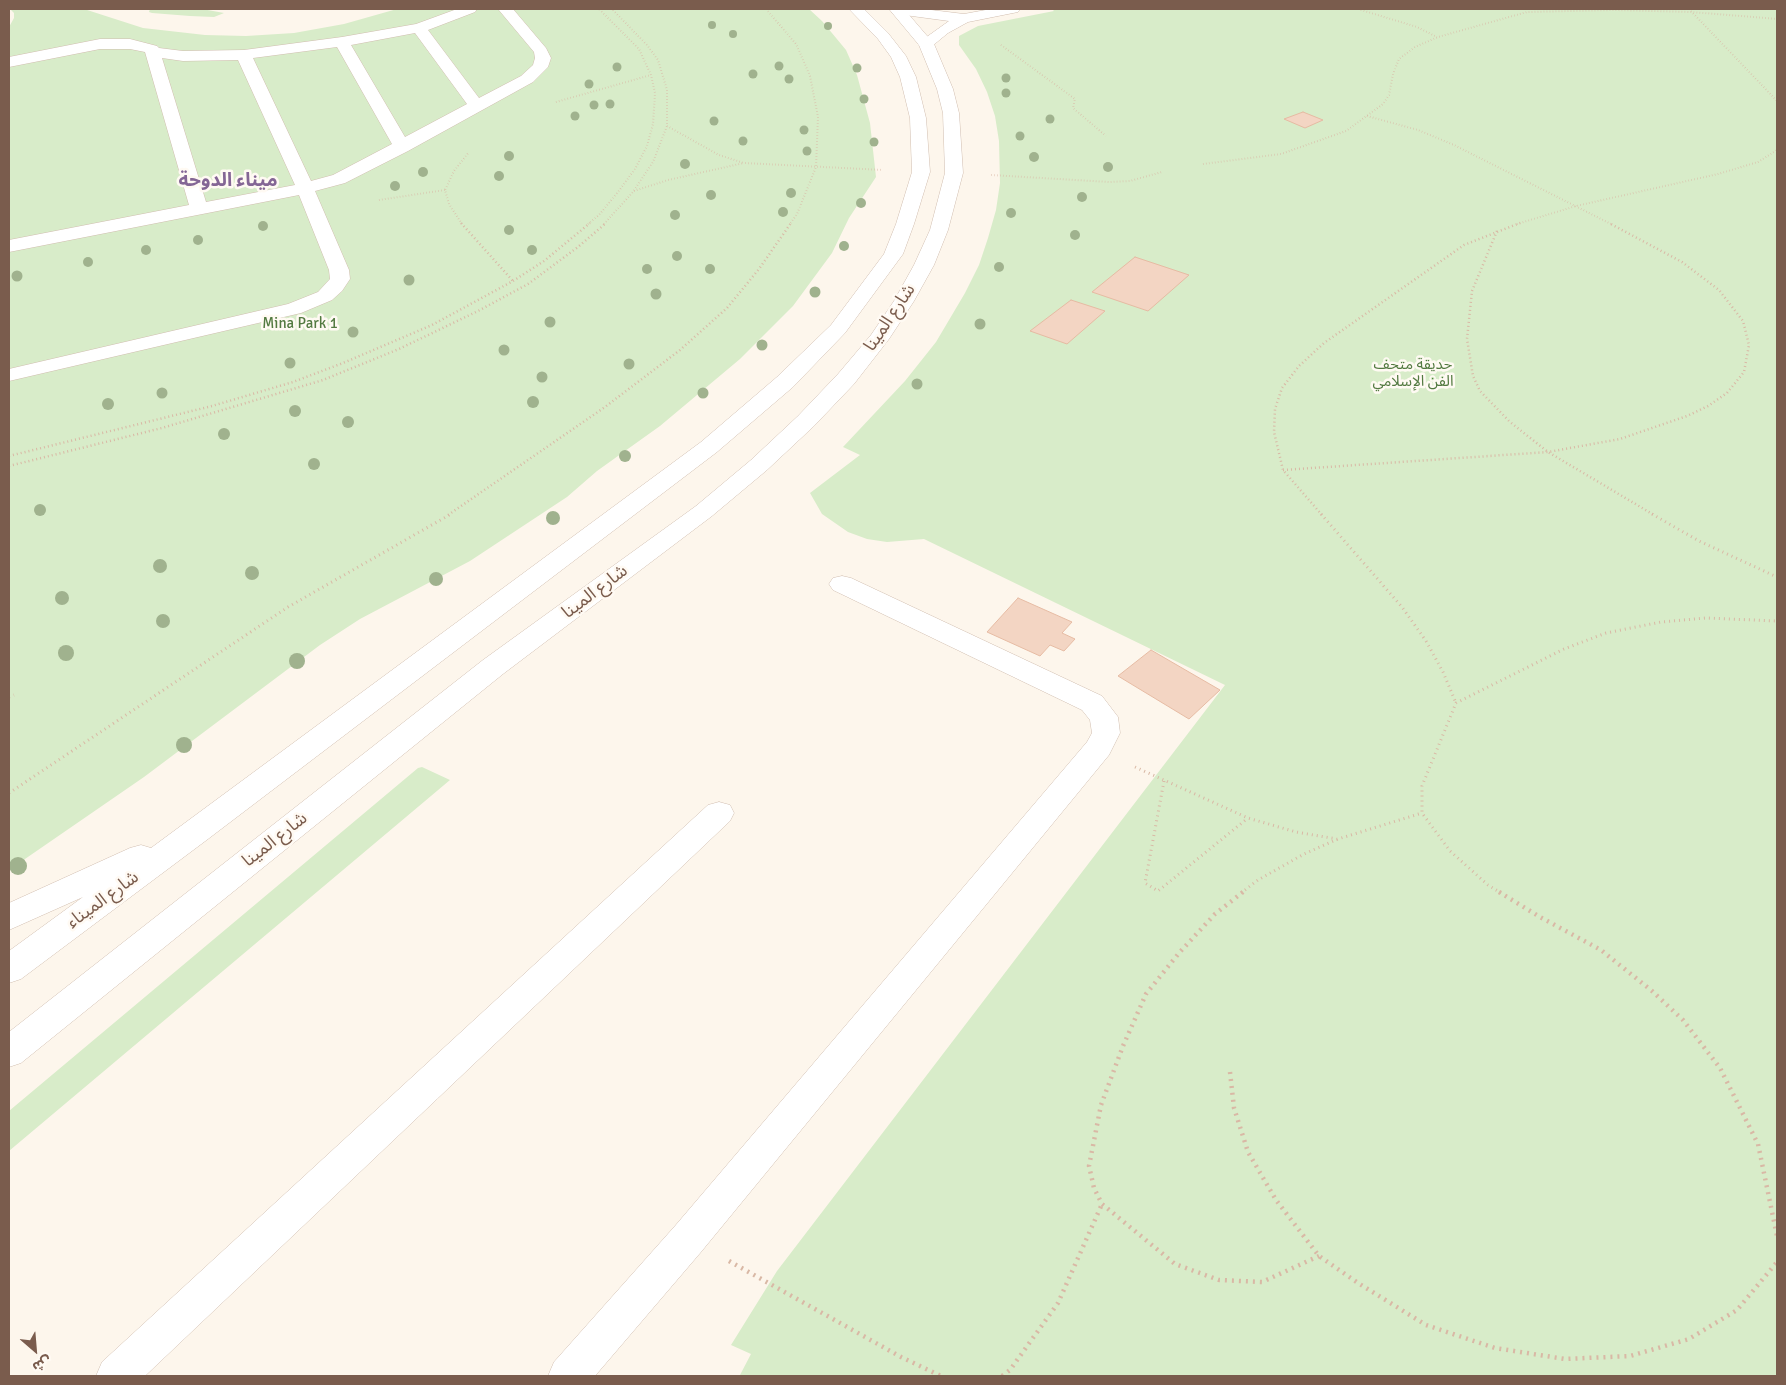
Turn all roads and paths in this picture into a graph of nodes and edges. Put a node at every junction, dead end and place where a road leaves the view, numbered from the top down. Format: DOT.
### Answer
graph roads {
  1 [pos="470,9"];
  2 [pos="505,9"];
  3 [pos="599,9"];
  4 [pos="612,9"];
  5 [pos="766,9"];
  6 [pos="856,9"];
  7 [pos="897,9"];
  8 [pos="1013,9"];
  9 [pos="1358,9"];
  10 [pos="1680,9"];
  11 [pos="1689,9"];
  12 [pos="1528,10"];
  13 [pos="1692,12"];
  14 [pos="964,18"];
  15 [pos="1777,19"];
  16 [pos="419,28"];
  17 [pos="1438,37"];
  18 [pos="342,42"];
  19 [pos="926,44"];
  20 [pos="153,52"];
  21 [pos="244,55"];
  22 [pos="9,62"];
  23 [pos="651,75"];
  24 [pos="1777,101"];
  25 [pos="554,102"];
  26 [pos="477,107"];
  27 [pos="1367,116"];
  28 [pos="667,126"];
  29 [pos="1106,136"];
  30 [pos="402,147"];
  31 [pos="470,150"];
  32 [pos="1777,150"];
  33 [pos="744,163"];
  34 [pos="1204,164"];
  35 [pos="816,167"];
  36 [pos="921,172"];
  37 [pos="1162,172"];
  38 [pos="954,173"];
  39 [pos="305,188"];
  40 [pos="632,192"];
  41 [pos="1576,206"];
  42 [pos="199,208"];
  43 [pos="1497,231"];
  44 [pos="9,246"];
  45 [pos="513,281"];
  46 [pos="9,375"];
  47 [pos="1548,452"];
  48 [pos="9,456"];
  49 [pos="9,466"];
  50 [pos="1283,470"];
  51 [pos="1777,577"];
  52 [pos="842,584"];
  53 [pos="1777,621"];
  54 [pos="14,696"];
  55 [pos="9,697"];
  56 [pos="1456,703"];
  57 [pos="9,793"];
  58 [pos="719,813"];
  59 [pos="1422,813"];
  60 [pos="1248,818"];
  61 [pos="197,831"];
  62 [pos="1338,839"];
  63 [pos="9,917"];
  64 [pos="9,969"];
  65 [pos="9,1052"];
  66 [pos="1230,1072"];
  67 [pos="1102,1204"];
  68 [pos="1777,1236"];
  69 [pos="1319,1256"];
  70 [pos="1777,1262"];
  71 [pos="774,1284"];
  72 [pos="116,1376"];
  73 [pos="568,1376"];
  74 [pos="941,1376"];
  75 [pos="1002,1376"];
  1 -- 16 [label="street"];
  2 -- 26 [label="street"];
  3 -- 23 [label="path"];
  4 -- 28 [label="path"];
  5 -- 35 [label="path"];
  6 -- 36 [label="street, شارع المينا"];
  7 -- 14 [label="street"];
  7 -- 19 [label="street, شارع المينا"];
  8 -- 14 [label="street"];
  9 -- 17 [label="path"];
  10 -- 13 [label="path"];
  11 -- 13 [label="path"];
  12 -- 13 [label="path"];
  12 -- 17 [label="path"];
  13 -- 15 [label="path"];
  13 -- 24 [label="path"];
  14 -- 19 [label="street"];
  14 -- 29 [label="path"];
  16 -- 18 [label="street"];
  16 -- 26 [label="street"];
  17 -- 27 [label="path"];
  18 -- 21 [label="street"];
  18 -- 30 [label="street"];
  19 -- 38 [label="street, شارع المينا"];
  20 -- 21 [label="street"];
  20 -- 22 [label="street"];
  20 -- 42 [label="street"];
  21 -- 39 [label="street"];
  23 -- 25 [label="path"];
  23 -- 45 [label="path"];
  26 -- 30 [label="street"];
  27 -- 34 [label="path"];
  27 -- 41 [label="path"];
  28 -- 33 [label="path"];
  28 -- 40 [label="path"];
  30 -- 39 [label="street"];
  31 -- 45 [label="path"];
  32 -- 41 [label="path"];
  33 -- 35 [label="path"];
  33 -- 40 [label="path"];
  35 -- 36 [label="path"];
  35 -- 57 [label="path"];
  36 -- 61 [label="street, شارع المينا"];
  37 -- 38 [label="path"];
  38 -- 65 [label="street, شارع المينا"];
  39 -- 42 [label="street"];
  39 -- 46 [label="street"];
  40 -- 49 [label="path"];
  41 -- 43 [label="path"];
  41 -- 47 [label="path"];
  42 -- 44 [label="street"];
  43 -- 47 [label="path"];
  43 -- 50 [label="path"];
  45 -- 48 [label="path"];
  47 -- 50 [label="path"];
  47 -- 51 [label="path"];
  50 -- 56 [label="path"];
  52 -- 73 [label="street"];
  53 -- 56 [label="path"];
  54 -- 55 [label="path"];
  56 -- 59 [label="path"];
  58 -- 72 [label="street"];
  59 -- 62 [label="path"];
  59 -- 68 [label="path"];
  60 -- 60 [label="path"];
  60 -- 62 [label="path"];
  61 -- 63 [label="street"];
  61 -- 64 [label="street, شارع الميناء"];
  62 -- 67 [label="path"];
  66 -- 69 [label="path"];
  67 -- 69 [label="path"];
  67 -- 75 [label="path"];
  69 -- 70 [label="path"];
  71 -- 74 [label="path"];
}
